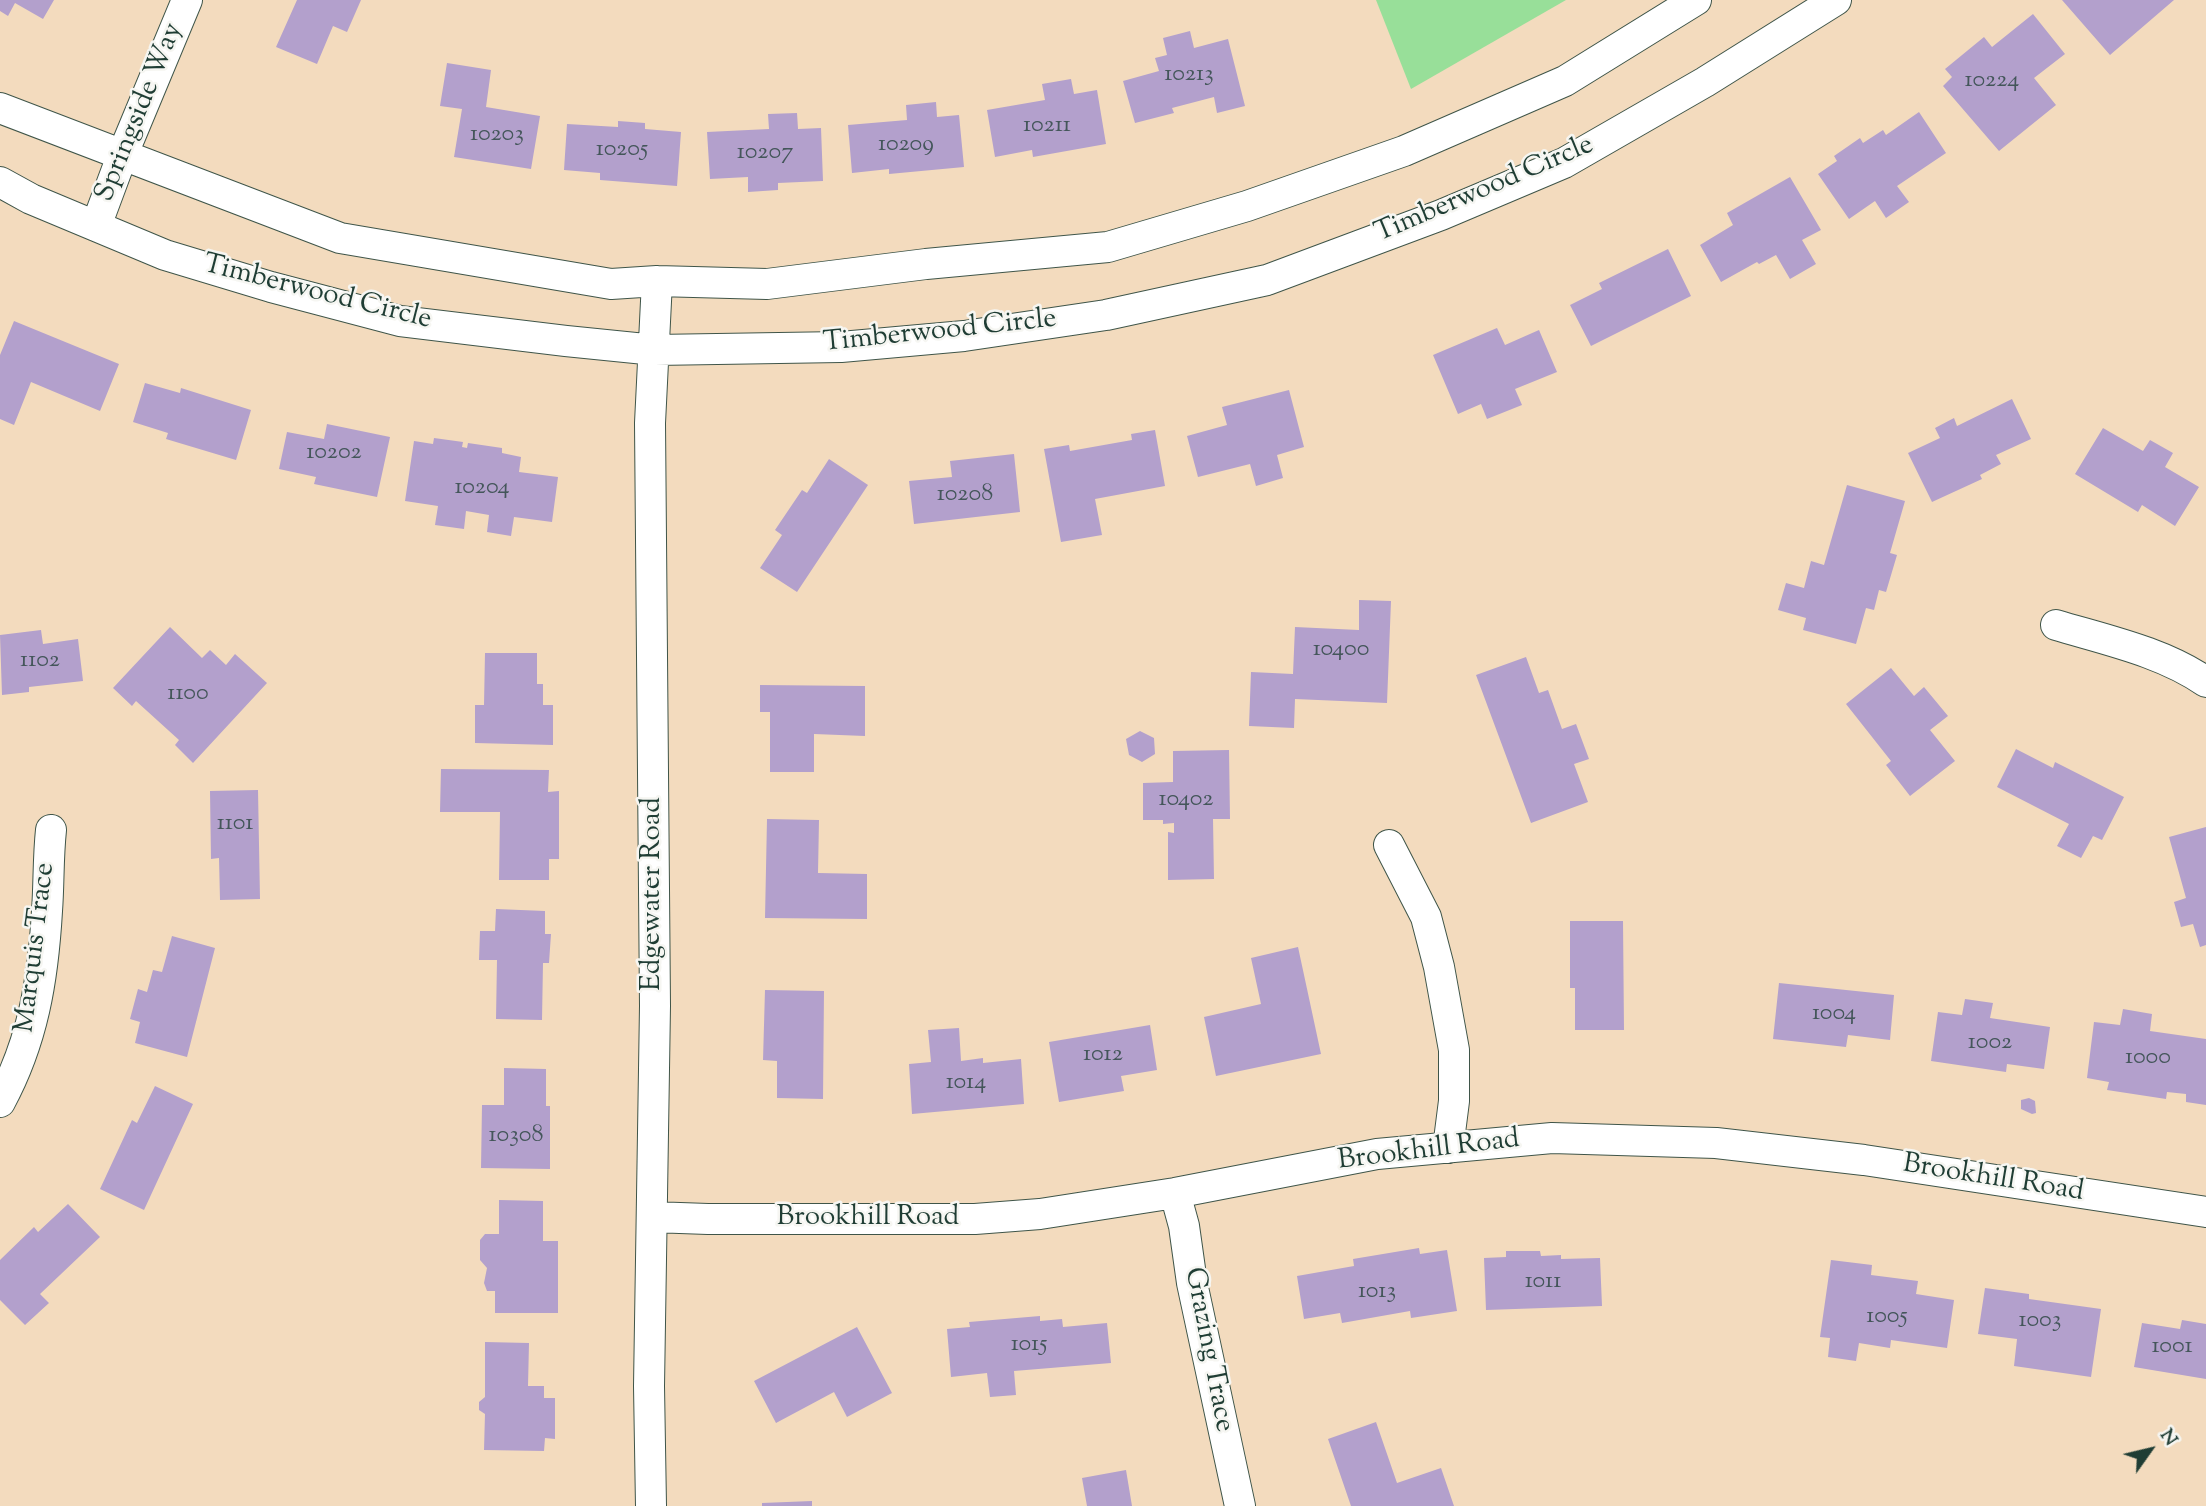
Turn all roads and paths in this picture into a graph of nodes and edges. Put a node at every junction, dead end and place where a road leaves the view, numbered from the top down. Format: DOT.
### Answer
graph roads {
  1 [pos="187,0"];
  2 [pos="1696,0"];
  3 [pos="1836,0"];
  4 [pos="0,108"];
  5 [pos="122,156"];
  6 [pos="0,182"];
  7 [pos="96,226"];
  8 [pos="657,281"];
  9 [pos="655,350"];
  10 [pos="2056,625"];
  11 [pos="2206,682"];
  12 [pos="51,830"];
  13 [pos="1389,845"];
  14 [pos="0,1102"];
  15 [pos="1448,1148"];
  16 [pos="1175,1193"];
  17 [pos="2206,1212"];
  18 [pos="652,1217"];
  19 [pos="651,1506"];
  20 [pos="1240,1506"];
  1 -- 5 [label="street, Springside Way"];
  2 -- 8 [label="street"];
  3 -- 9 [label="street, Timberwood Circle"];
  4 -- 5 [label="street"];
  5 -- 7 [label="street, Springside Way"];
  5 -- 8 [label="street"];
  6 -- 7 [label="street, Timberwood Circle"];
  7 -- 9 [label="street, Timberwood Circle"];
  8 -- 9 [label="street, Edgewater Road"];
  9 -- 18 [label="street, Edgewater Road"];
  10 -- 11 [label="street"];
  12 -- 14 [label="street, Marquis Trace"];
  13 -- 15 [label="street"];
  15 -- 16 [label="street, Brookhill Road"];
  15 -- 17 [label="street, Brookhill Road"];
  16 -- 18 [label="street, Brookhill Road"];
  16 -- 20 [label="street, Grazing Trace"];
  18 -- 19 [label="street, Edgewater Road"];
}
